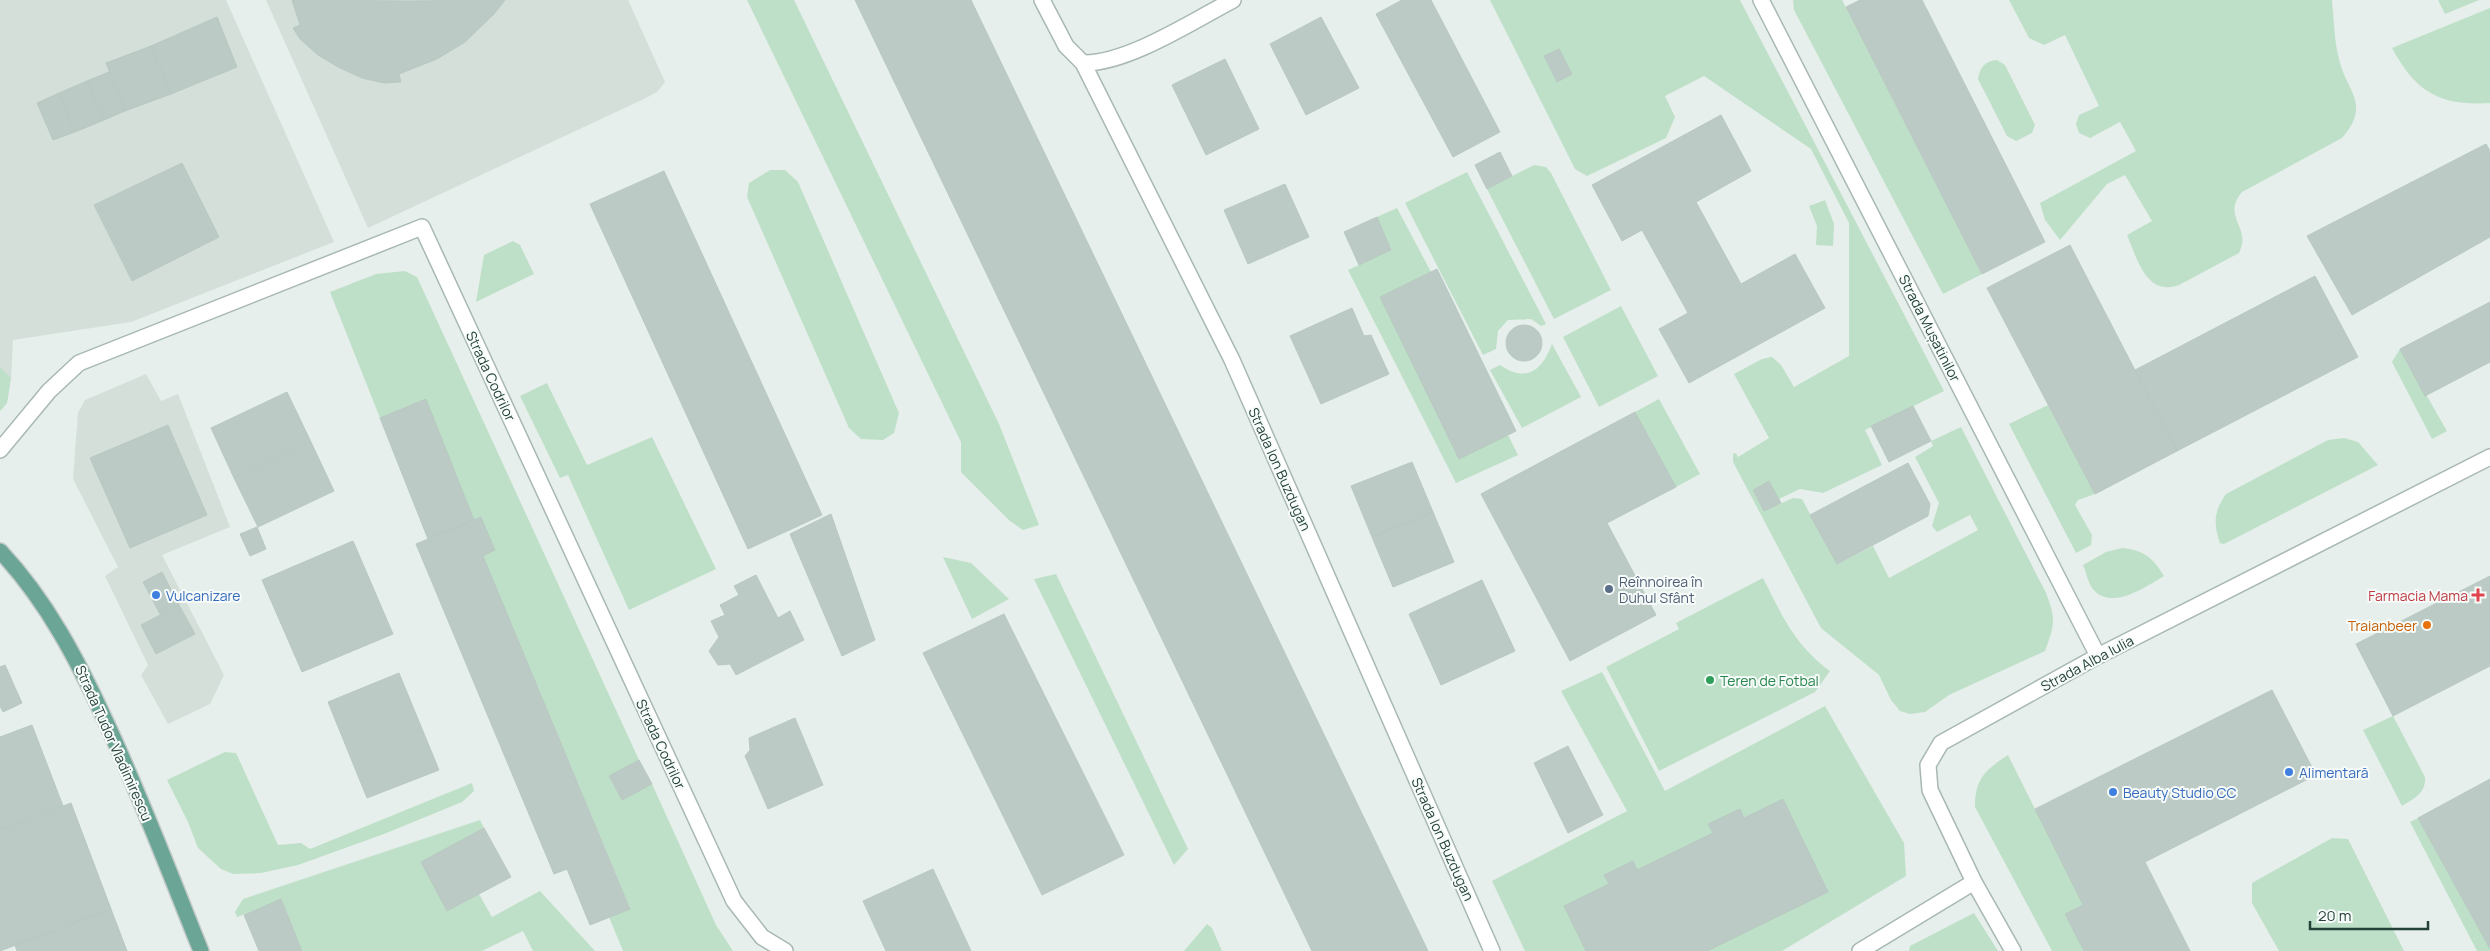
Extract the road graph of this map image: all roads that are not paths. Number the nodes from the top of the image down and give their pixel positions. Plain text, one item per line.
1 (1042, 0) edge
2 (1233, 0) edge
3 (1762, 0) edge
4 (1084, 63) junction
5 (0, 450) edge
6 (2490, 456) edge
7 (0, 551) edge
8 (2098, 656) junction
9 (1974, 882) junction
10 (200, 951) edge
11 (786, 951) edge
12 (1492, 951) edge
13 (1860, 951) edge
14 (2013, 951) edge

1 - 4 street, Strada Ion Buzdugan
2 - 4 street
3 - 8 street, Strada Mușatinilor
4 - 12 street, Strada Ion Buzdugan
5 - 11 street, Strada Codrilor
6 - 8 street, Strada Alba Iulia
7 - 10 main road, Strada Tudor Vladimirescu
8 - 9 street, Strada Alba Iulia
9 - 13 street
9 - 14 street, Strada Alba Iulia

